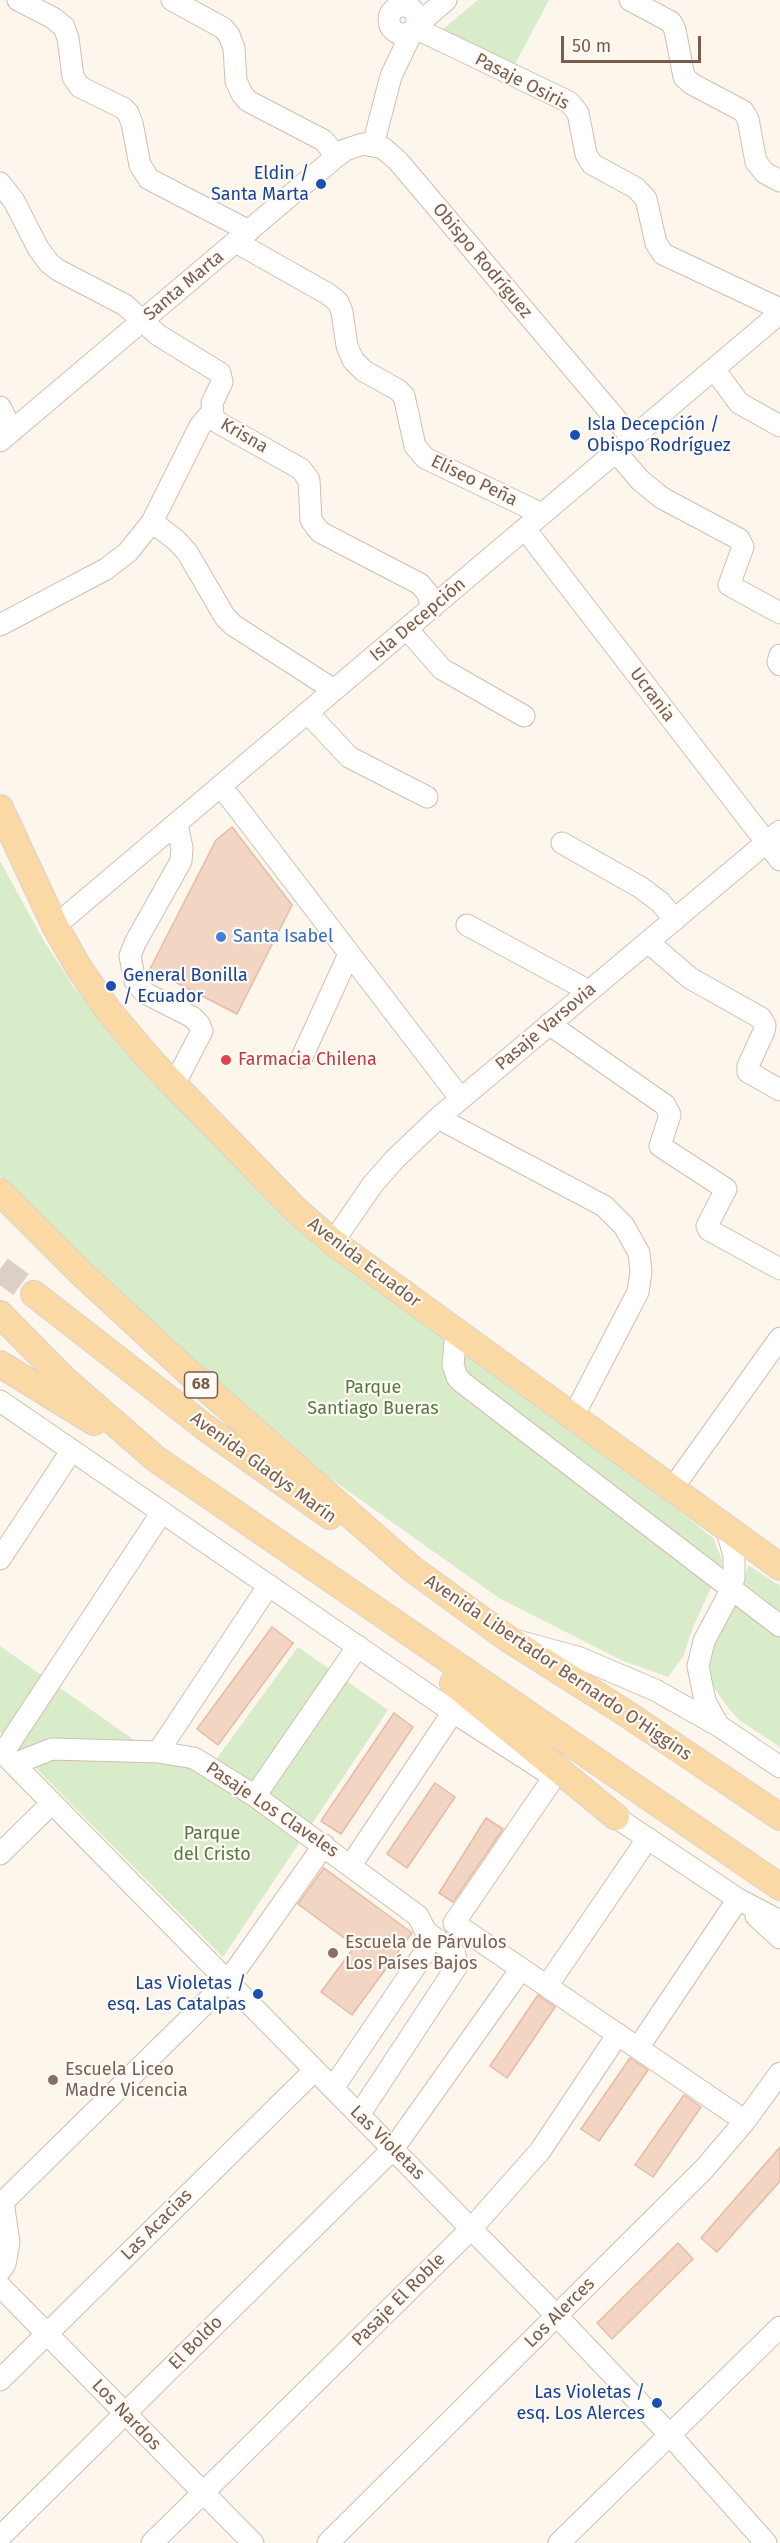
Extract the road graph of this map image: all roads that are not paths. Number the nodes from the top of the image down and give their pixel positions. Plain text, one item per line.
1 (18, 0) edge
2 (172, 0) edge
3 (379, 0) edge
4 (446, 0) edge
5 (630, 0) edge
6 (413, 14) edge
7 (389, 23) junction
8 (391, 76) junction
9 (373, 145) junction
10 (337, 156) junction
11 (780, 181) edge
12 (0, 183) edge
13 (242, 237) junction
14 (780, 311) edge
15 (143, 321) junction
16 (714, 369) junction
17 (0, 407) edge
18 (211, 413) junction
19 (780, 426) edge
20 (6, 436) edge
21 (624, 445) junction
22 (542, 514) junction
23 (152, 522) junction
24 (525, 529) junction
25 (432, 608) junction
26 (780, 613) edge
27 (0, 625) edge
28 (407, 629) junction
29 (780, 655) edge
30 (780, 665) edge
31 (334, 690) junction
32 (308, 713) junction
33 (524, 716) dead end
34 (220, 786) junction
35 (427, 797) dead end
36 (0, 808) edge
37 (177, 824) junction
38 (773, 837) edge
39 (0, 843) edge
40 (562, 843) dead end
41 (780, 860) edge
42 (31, 878) junction
43 (675, 920) junction
44 (56, 926) junction
45 (467, 926) dead end
46 (648, 942) junction
47 (349, 954) junction
48 (589, 991) junction
49 (549, 1024) junction
50 (302, 1057) dead end
51 (174, 1086) junction
52 (780, 1090) edge
53 (460, 1098) junction
54 (438, 1118) junction
55 (0, 1192) edge
56 (333, 1242) junction
57 (780, 1269) edge
58 (34, 1294) tunnel mouth
59 (0, 1314) edge
60 (456, 1332) junction
61 (780, 1338) edge
62 (0, 1364) edge
63 (0, 1401) edge
64 (573, 1416) junction
65 (72, 1450) junction
66 (156, 1459) junction
67 (672, 1489) junction
68 (162, 1512) junction
69 (726, 1527) junction
70 (0, 1559) edge
71 (780, 1567) edge
72 (411, 1568) junction
73 (269, 1586) junction
74 (731, 1588) junction
75 (354, 1596) junction
76 (780, 1626) edge
77 (507, 1638) junction
78 (358, 1646) junction
79 (453, 1712) junction
80 (719, 1726) junction
81 (158, 1752) junction
82 (6, 1756) edge
83 (780, 1767) edge
84 (554, 1777) junction
85 (255, 1796) junction
86 (52, 1803) junction
87 (616, 1817) junction
88 (780, 1817) edge
89 (648, 1838) junction
90 (324, 1845) junction
91 (0, 1854) edge
92 (351, 1865) junction
93 (780, 1887) edge
94 (738, 1899) junction
95 (780, 1921) edge
96 (454, 1923) junction
97 (426, 1932) junction
98 (780, 1938) edge
99 (521, 1968) junction
100 (228, 1981) junction
101 (547, 1986) junction
102 (618, 2034) junction
103 (638, 2048) junction
104 (315, 2070) junction
105 (780, 2073) edge
106 (333, 2088) junction
107 (359, 2115) junction
108 (745, 2121) junction
109 (393, 2149) junction
110 (2, 2201) edge
111 (471, 2229) junction
112 (0, 2271) edge
113 (0, 2286) edge
114 (557, 2316) junction
115 (780, 2327) edge
116 (47, 2334) junction
117 (0, 2380) edge
118 (125, 2413) junction
119 (670, 2435) junction
120 (203, 2493) junction
121 (0, 2537) edge
122 (152, 2543) edge
123 (253, 2543) edge
124 (328, 2543) edge
125 (559, 2543) edge
126 (766, 2543) edge

1 - 13 street, Eliseo Peña
2 - 10 street
3 - 7 street
4 - 6 street
5 - 11 street
6 - 7 street
6 - 8 street
6 - 14 street, Pasaje Osiris
7 - 8 street
8 - 9 street
9 - 10 street, Santa Marta
9 - 21 street, Obispo Rodríguez
10 - 13 street, Santa Marta
12 - 15 street, Krisna
13 - 15 street, Santa Marta
13 - 22 street, Eliseo Peña
14 - 16 street, Isla Decepción
15 - 18 street, Krisna
15 - 20 street, Santa Marta
16 - 19 street
16 - 21 street, Isla Decepción
17 - 20 street
18 - 23 street
18 - 25 street, Krisna
21 - 22 street, Isla Decepción
21 - 26 street, Obispo Rodríguez
22 - 24 street, Isla Decepción
23 - 27 street
23 - 31 street
24 - 25 street, Isla Decepción
24 - 38 street, Ucrania
25 - 28 street, Isla Decepción
28 - 31 street, Isla Decepción
28 - 33 street
29 - 30 street
31 - 32 street, Isla Decepción
32 - 34 street, Isla Decepción
32 - 35 street
34 - 37 street, Isla Decepción
34 - 47 street
36 - 42 main road, Avenida Ecuador
37 - 44 street, Isla Decepción
37 - 51 street
38 - 41 street, Ucrania
38 - 43 street, Pasaje Varsovia
39 - 42 main road, Avenida Ecuador
40 - 43 street
42 - 44 main road, Avenida Ecuador
43 - 46 street, Pasaje Varsovia
44 - 51 main road, Avenida Ecuador
45 - 48 street
46 - 48 street, Pasaje Varsovia
46 - 52 street
47 - 50 street
47 - 53 street
48 - 49 street, Pasaje Varsovia
49 - 53 street, Pasaje Varsovia
49 - 57 street
51 - 56 main road, Avenida Ecuador
53 - 54 street, Pasaje Varsovia
54 - 56 street, Pasaje Varsovia
54 - 64 street
55 - 72 main road, Avenida Libertador Bernardo O'Higgins / 68
56 - 60 main road, Avenida Ecuador
58 - 72 main road, Avenida Gladys Marín
59 - 66 main road
60 - 64 main road, Avenida Ecuador
60 - 74 street
61 - 67 street
62 - 66 main road
63 - 65 street
64 - 67 main road, Avenida Ecuador
65 - 68 street
65 - 70 street
66 - 75 main road
67 - 69 main road, Avenida Ecuador
68 - 73 street
68 - 82 street
69 - 71 main road, Avenida Ecuador
69 - 74 street
72 - 77 main road, Avenida Libertador Bernardo O'Higgins
73 - 78 street
73 - 81 street
74 - 76 street
74 - 80 street
75 - 87 main road
75 - 93 main road
77 - 80 street
77 - 88 main road, Avenida Libertador Bernardo O'Higgins
78 - 79 street
78 - 85 street
79 - 84 street
79 - 92 street
80 - 83 street
81 - 82 street, Pasaje Los Claveles
81 - 85 street, Pasaje Los Claveles
82 - 86 street, Las Violetas
84 - 87 street
84 - 96 street
85 - 90 street, Pasaje Los Claveles
86 - 91 street
86 - 100 street, Las Violetas
87 - 89 street
89 - 94 street
89 - 101 street
90 - 92 street, Pasaje Los Claveles
90 - 100 street
92 - 97 street, Pasaje Los Claveles
94 - 95 street
94 - 98 street
94 - 103 street
96 - 97 street
96 - 99 street
97 - 106 street
97 - 107 street
99 - 101 street
99 - 109 street, El Boldo
100 - 104 street, Las Violetas
100 - 110 street
101 - 102 street
102 - 103 street
102 - 111 street, Pasaje El Roble
103 - 108 street
104 - 106 street, Las Violetas
104 - 116 street, Las Acacias
105 - 108 street, Los Alerces
106 - 107 street, Las Violetas
107 - 109 street, Las Violetas
108 - 114 street, Los Alerces
109 - 111 street, Las Violetas
109 - 118 street, El Boldo
110 - 112 street
111 - 114 street, Las Violetas
111 - 120 street, Pasaje El Roble
113 - 116 street, Los Nardos
114 - 119 street, Las Violetas
114 - 124 street, Los Alerces
115 - 119 street
116 - 117 street, Las Acacias
116 - 118 street, Los Nardos
118 - 120 street, Los Nardos
118 - 121 street, El Boldo
119 - 125 street
119 - 126 street, Las Violetas
120 - 122 street, Pasaje El Roble
120 - 123 street, Los Nardos

